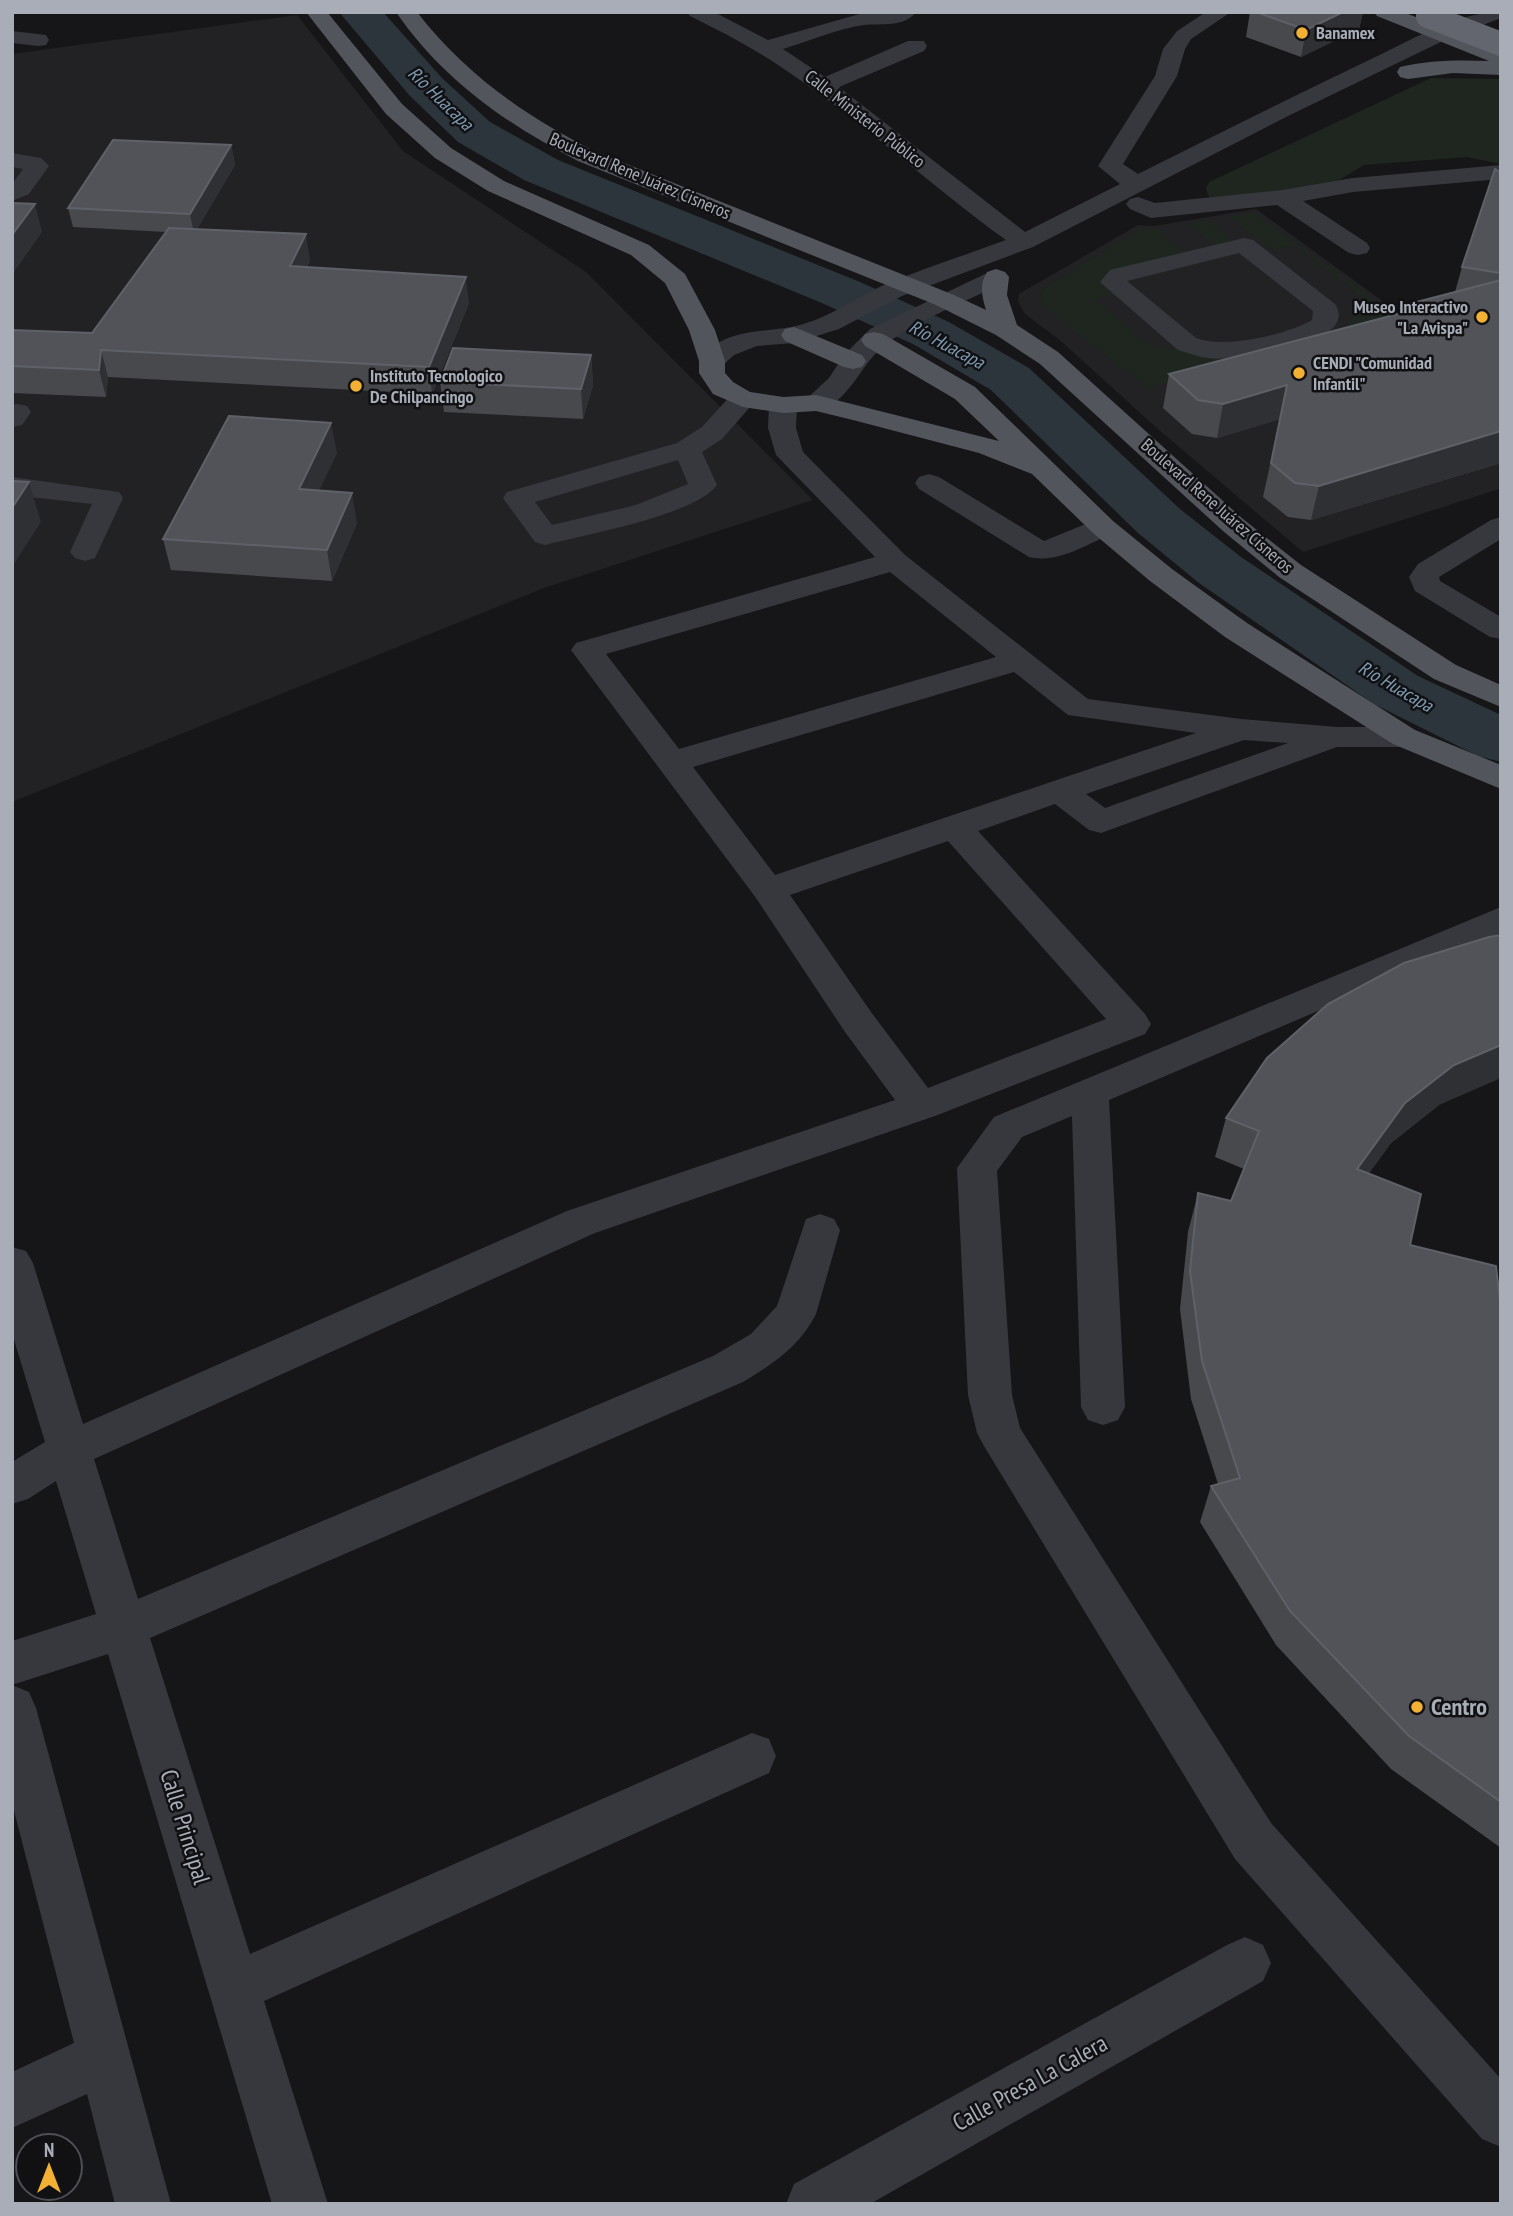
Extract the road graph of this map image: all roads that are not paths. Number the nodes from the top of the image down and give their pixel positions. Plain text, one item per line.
1 (316, 12) edge
2 (406, 12) edge
3 (697, 12) edge
4 (906, 12) edge
5 (1221, 12) edge
6 (1364, 12) edge
7 (1384, 12) edge
8 (1497, 12) edge
9 (1440, 21) edge
10 (1501, 33) edge
11 (12, 37) edge
12 (38, 40) dead end
13 (1501, 44) edge
14 (1470, 45) junction
15 (916, 46) dead end
16 (1364, 46) dead end
17 (768, 47) junction
18 (1501, 58) edge
19 (1335, 61) dead end
20 (1398, 63) junction
21 (1501, 68) edge
22 (1364, 73) junction
23 (825, 85) junction
24 (1298, 127) dead end
25 (12, 160) edge
26 (1224, 164) dead end
27 (1492, 172) edge
28 (12, 194) edge
29 (1282, 197) junction
30 (1141, 199) junction
31 (1194, 206) junction
32 (1024, 242) junction
33 (1242, 243) junction
34 (1359, 248) dead end
35 (1198, 253) junction
36 (950, 271) junction
37 (996, 277) junction
38 (894, 283) junction
39 (940, 304) junction
40 (1005, 329) junction
41 (794, 335) junction
42 (877, 337) junction
43 (712, 361) junction
44 (853, 361) junction
45 (743, 399) junction
46 (816, 402) junction
47 (783, 405) junction
48 (687, 449) junction
49 (1039, 467) junction
50 (929, 484) dead end
51 (12, 486) edge
52 (1501, 526) edge
53 (1103, 527) junction
54 (85, 552) dead end
55 (895, 561) junction
56 (1501, 630) edge
57 (1017, 661) junction
58 (1501, 697) edge
59 (1241, 729) junction
60 (1338, 737) junction
61 (1404, 737) junction
62 (672, 762) junction
63 (1501, 778) edge
64 (1060, 791) junction
65 (954, 826) junction
66 (768, 890) junction
67 (1501, 919) edge
68 (1090, 1093) junction
69 (921, 1106) junction
70 (820, 1230) dead end
71 (12, 1263) edge
72 (1103, 1407) dead end
73 (69, 1450) junction
74 (12, 1485) edge
75 (124, 1627) junction
76 (12, 1663) edge
77 (12, 1708) edge
78 (752, 1756) dead end
79 (1245, 1963) dead end
80 (234, 1988) junction
81 (104, 2057) junction
82 (12, 2101) edge
83 (1501, 2120) edge
84 (143, 2204) edge
85 (300, 2204) edge
86 (814, 2204) edge

1 - 43 main road
2 - 38 main road, Boulevard Rene Juárez Cisneros
3 - 17 street, Calle Ministerio Público
4 - 17 street
5 - 30 street
6 - 20 main road
7 - 9 main road
8 - 9 street
9 - 10 highway
9 - 13 highway, bridge
9 - 14 main road
9 - 20 street
10 - 14 street
11 - 12 street
14 - 18 main road
14 - 20 street
15 - 23 street
16 - 20 street
17 - 23 street, Calle Ministerio Público
19 - 22 street
20 - 21 main road
20 - 22 street
20 - 24 street
22 - 30 street
23 - 32 street, Calle Ministerio Público
25 - 28 street
26 - 30 street
27 - 29 street
29 - 31 street
29 - 34 street
30 - 31 street
30 - 32 street
30 - 35 street
30 - 37 street
31 - 33 street
32 - 36 street
33 - 35 street
33 - 35 street
36 - 38 main road
36 - 38 street
37 - 39 street
37 - 40 main road
38 - 39 main road, Boulevard Rene Juárez Cisneros
38 - 41 street
39 - 40 main road, Boulevard Rene Juárez Cisneros
39 - 42 street
40 - 58 main road, Boulevard Rene Juárez Cisneros
41 - 43 street
41 - 44 main road
42 - 44 street
42 - 49 main road
43 - 45 main road
44 - 46 street
45 - 47 main road
45 - 48 street
46 - 47 main road
46 - 49 main road
47 - 55 street
48 - 48 street
49 - 53 main road
50 - 53 street
51 - 54 street
52 - 56 street
53 - 61 main road
55 - 57 street
55 - 62 street
57 - 59 street
57 - 62 street
59 - 60 street
59 - 64 street
60 - 61 street
60 - 64 street
61 - 63 main road
62 - 66 street
64 - 65 street
65 - 66 street
65 - 69 street
66 - 69 street
67 - 68 street
68 - 72 street
68 - 83 street
69 - 73 street
70 - 75 street
71 - 73 street, Calle Principal
73 - 74 street
73 - 75 street, Calle Principal
75 - 76 street
75 - 80 street, Calle Principal
77 - 81 street
78 - 80 street
79 - 86 street, Calle Presa La Calera
80 - 85 street, Calle Principal
81 - 82 street
81 - 84 street

